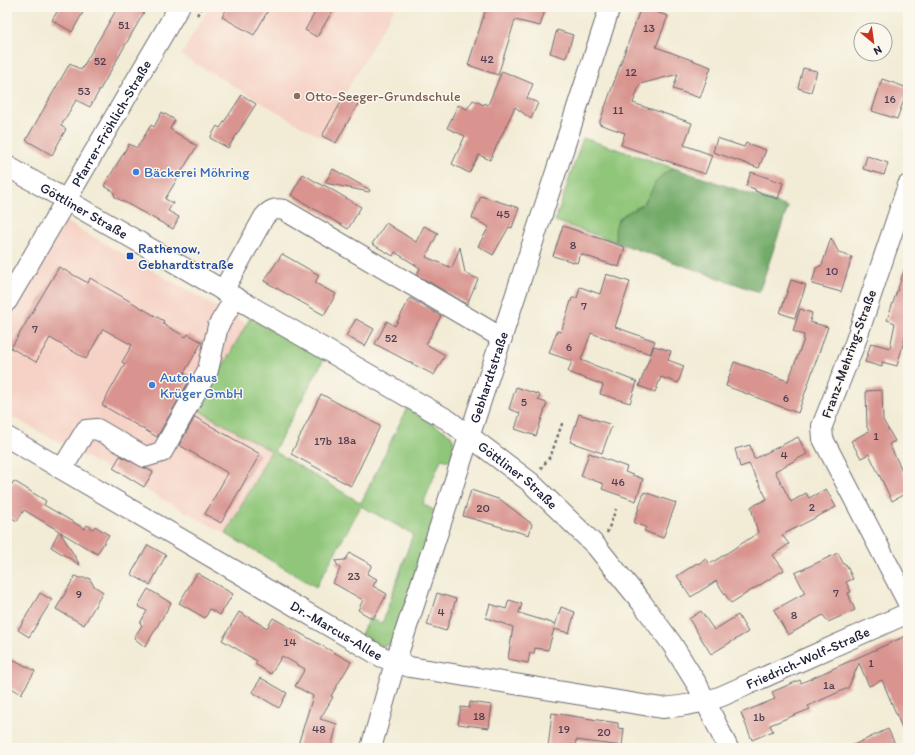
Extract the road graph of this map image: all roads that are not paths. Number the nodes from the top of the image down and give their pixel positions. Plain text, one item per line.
1 (179, 7) edge
2 (610, 7) edge
3 (7, 166) edge
4 (908, 185) edge
5 (66, 199) junction
6 (229, 294) junction
7 (7, 301) edge
8 (502, 338) junction
9 (469, 436) junction
10 (7, 437) edge
11 (62, 469) junction
12 (908, 603) edge
13 (908, 613) edge
14 (395, 663) junction
15 (706, 702) junction
16 (371, 748) edge
17 (728, 748) edge

1 - 5 street, Pfarrer-Fröhlich-Straße
2 - 8 street, Gebhardtstraße
3 - 5 street, Göttliner Straße
4 - 12 street, Franz-Mehring-Straße
5 - 6 street, Göttliner Straße
5 - 7 street, Pfarrer-Fröhlich-Straße
6 - 8 street
6 - 9 street, Göttliner Straße
6 - 11 street
8 - 9 street, Gebhardtstraße
9 - 14 street, Gebhardtstraße
9 - 15 street, Göttliner Straße
10 - 11 street, Dr.-Marcus-Allee
11 - 14 street, Dr.-Marcus-Allee
13 - 15 street, Friedrich-Wolf-Straße
14 - 15 street, Dr.-Marcus-Allee
14 - 16 street, Gebhardtstraße
15 - 17 street, Göttliner Straße

